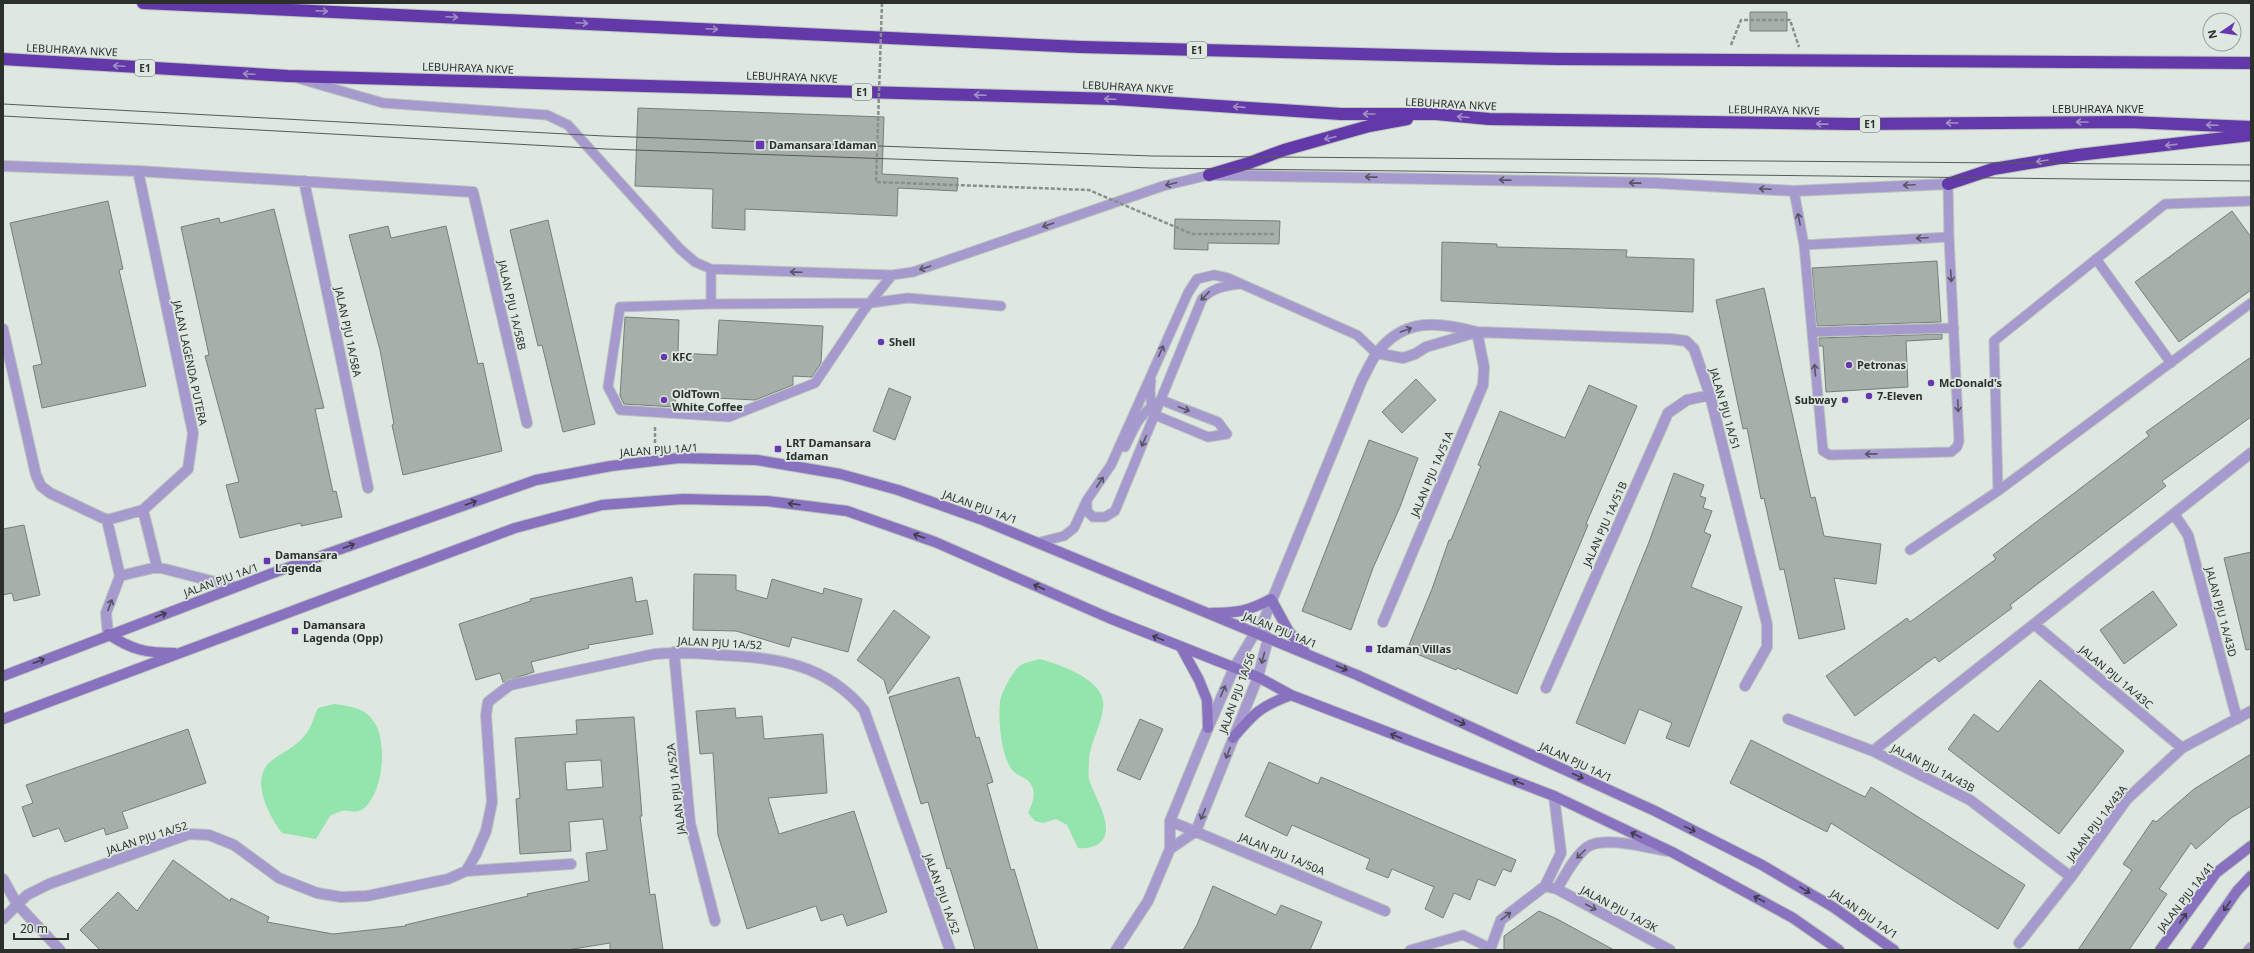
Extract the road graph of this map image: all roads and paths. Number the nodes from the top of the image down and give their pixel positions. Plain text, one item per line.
1 (143, 3) edge
2 (882, 3) edge
3 (3, 59) edge
4 (1724, 60) junction
5 (1804, 60) junction
6 (2251, 63) edge
7 (288, 76) junction
8 (1436, 114) junction
9 (2251, 127) edge
10 (2251, 135) edge
11 (3, 166) edge
12 (138, 171) junction
13 (1209, 174) junction
14 (304, 181) junction
15 (1948, 184) junction
16 (1794, 190) junction
17 (2251, 201) edge
18 (1274, 234) dead end
19 (1949, 237) junction
20 (1804, 245) junction
21 (2096, 260) junction
22 (711, 269) junction
23 (892, 275) junction
24 (1241, 284) junction
25 (870, 303) junction
26 (2251, 303) edge
27 (711, 304) junction
28 (1001, 306) dead end
29 (1954, 328) junction
30 (3, 329) edge
31 (1477, 332) junction
32 (1812, 332) junction
33 (1376, 353) junction
34 (2171, 363) junction
35 (1152, 372) junction
36 (1710, 395) junction
37 (1161, 400) junction
38 (1151, 406) junction
39 (1155, 415) junction
40 (528, 423) dead end
41 (2251, 453) edge
42 (1111, 465) junction
43 (368, 488) dead end
44 (1998, 491) junction
45 (1087, 500) junction
46 (143, 510) junction
47 (2174, 514) junction
48 (106, 520) junction
49 (1040, 542) junction
50 (1910, 550) dead end
51 (157, 567) junction
52 (120, 576) junction
53 (235, 587) junction
54 (1272, 599) junction
55 (1203, 612) junction
56 (1383, 622) dead end
57 (2034, 624) junction
58 (1258, 630) junction
59 (108, 634) junction
60 (1268, 638) junction
61 (1181, 646) junction
62 (182, 652) junction
63 (674, 652) junction
64 (1306, 653) junction
65 (1234, 668) junction
66 (3, 676) edge
67 (1258, 677) junction
68 (1745, 686) dead end
69 (1546, 688) dead end
70 (1291, 695) junction
71 (2251, 712) edge
72 (3, 719) edge
73 (1788, 719) dead end
74 (2237, 719) junction
75 (1208, 728) junction
76 (1234, 738) junction
77 (2182, 748) junction
78 (1873, 751) junction
79 (1554, 796) junction
80 (1170, 820) junction
81 (1196, 831) junction
82 (2251, 846) edge
83 (1170, 849) junction
84 (1672, 852) junction
85 (571, 864) dead end
86 (466, 871) junction
87 (2251, 876) edge
88 (2071, 877) junction
89 (3, 879) edge
90 (1545, 886) junction
91 (1557, 889) junction
92 (17, 904) junction
93 (1385, 911) dead end
94 (3, 920) edge
95 (714, 921) dead end
96 (2019, 943) dead end
97 (2251, 947) edge
98 (1663, 948) edge
99 (1490, 949) edge
100 (60, 950) edge
101 (950, 950) edge
102 (1116, 950) edge
103 (1410, 950) edge
104 (1839, 950) edge
105 (1894, 950) edge
106 (2160, 950) edge
107 (2196, 950) edge
108 (2248, 950) edge

1 -> 4 highway, E1
2 - 18 path, bridge
7 -> 3 highway, LEBUHRAYA NKVE / E1
4 - 5 highway, E1
4 - 5 path
5 - 6 highway, E1
8 -> 7 highway, LEBUHRAYA NKVE / E1
7 - 22 lane
9 -> 8 highway, LEBUHRAYA NKVE / E1
8 -> 13 highway
10 -> 15 highway
11 - 12 street
12 - 14 street
12 - 46 street, JALAN LAGENDA PUTERA
16 -> 13 street
13 -> 23 lane
14 - 40 street, JALAN PJU 1A/58B
14 - 43 street, JALAN PJU 1A/58A
15 -> 16 street
15 - 19 lane
20 -> 16 lane
17 - 21 lane
19 -> 20 lane
19 -> 29 lane
20 - 32 lane
21 - 34 lane
21 - 44 lane
23 -> 22 lane
22 - 27 lane
23 - 25 lane
24 - 33 lane
35 -> 24 lane
24 -> 37 lane
25 - 27 lane
25 - 27 lane
25 - 28 lane
26 - 34 lane
29 - 32 lane
29 -> 32 lane
30 - 48 street
31 - 33 street
33 -> 31 street, JALAN PJU 1A/56
31 - 36 street, JALAN PJU 1A/51
31 - 56 street, JALAN PJU 1A/51A
33 - 54 street, JALAN PJU 1A/56
34 - 44 lane
35 - 38 lane
35 - 42 lane
36 - 68 street, JALAN PJU 1A/51
36 - 69 street, JALAN PJU 1A/51B
37 - 38 lane
37 - 39 lane
37 -> 39 lane
38 - 39 lane
38 - 42 lane
39 -> 45 lane
41 - 47 street
45 -> 42 lane
44 - 50 lane
45 - 49 lane
46 - 48 street, JALAN LAGENDA PUTERA
46 - 51 street
47 - 57 street
47 - 74 street, JALAN PJU 1A/43D
48 - 52 street
53 -> 49 main road, JALAN PJU 1A/1
49 - 55 main road, JALAN PJU 1A/1
51 - 52 street
51 - 53 street
59 -> 52 street
59 -> 53 main road, JALAN PJU 1A/1
54 - 55 main road
54 - 58 street, JALAN PJU 1A/56
54 - 64 main road
55 - 58 main road, JALAN PJU 1A/1
57 - 77 street, JALAN PJU 1A/43C
57 - 78 street
58 - 60 main road, JALAN PJU 1A/1
58 - 65 street, JALAN PJU 1A/56
59 - 62 main road
66 -> 59 main road, JALAN PJU 1A/1
60 - 64 main road, JALAN PJU 1A/1
60 -> 67 street, JALAN PJU 1A/56
61 -> 62 main road
61 - 65 main road
61 - 75 main road
62 - 72 main road
63 - 86 street, JALAN PJU 1A/52
63 - 95 street, JALAN PJU 1A/52A
63 - 101 street, JALAN PJU 1A/52
64 -> 105 main road, JALAN PJU 1A/1
65 - 67 main road
75 -> 65 street, JALAN PJU 1A/56
67 - 70 main road
67 - 76 street, JALAN PJU 1A/56
70 - 76 main road
79 -> 70 main road
71 - 74 street, JALAN PJU 1A/43A
73 - 78 street, JALAN PJU 1A/43B
74 - 77 street, JALAN PJU 1A/43A
75 - 80 street, JALAN PJU 1A/56
76 -> 81 street, JALAN PJU 1A/56
77 - 88 street, JALAN PJU 1A/43A
78 - 88 street, JALAN PJU 1A/43B
84 -> 79 main road
79 - 90 street
80 - 81 street, JALAN PJU 1A/50A
80 - 83 street, JALAN PJU 1A/56
81 - 83 street
81 - 93 street, JALAN PJU 1A/50A
106 -> 82 main road, JALAN PJU 1A/41
83 - 102 street
84 -> 91 street
104 -> 84 main road
85 - 86 street, JALAN PJU 1A/52
86 - 92 street, JALAN PJU 1A/52
87 -> 107 main road
88 - 96 street, JALAN PJU 1A/43A
89 - 92 street
90 - 91 street, JALAN PJU 1A/3K
99 -> 90 street
91 -> 98 street, JALAN PJU 1A/3K
92 - 94 street, JALAN PJU 1A/52
92 - 100 street
97 - 108 lane
99 - 103 lane

